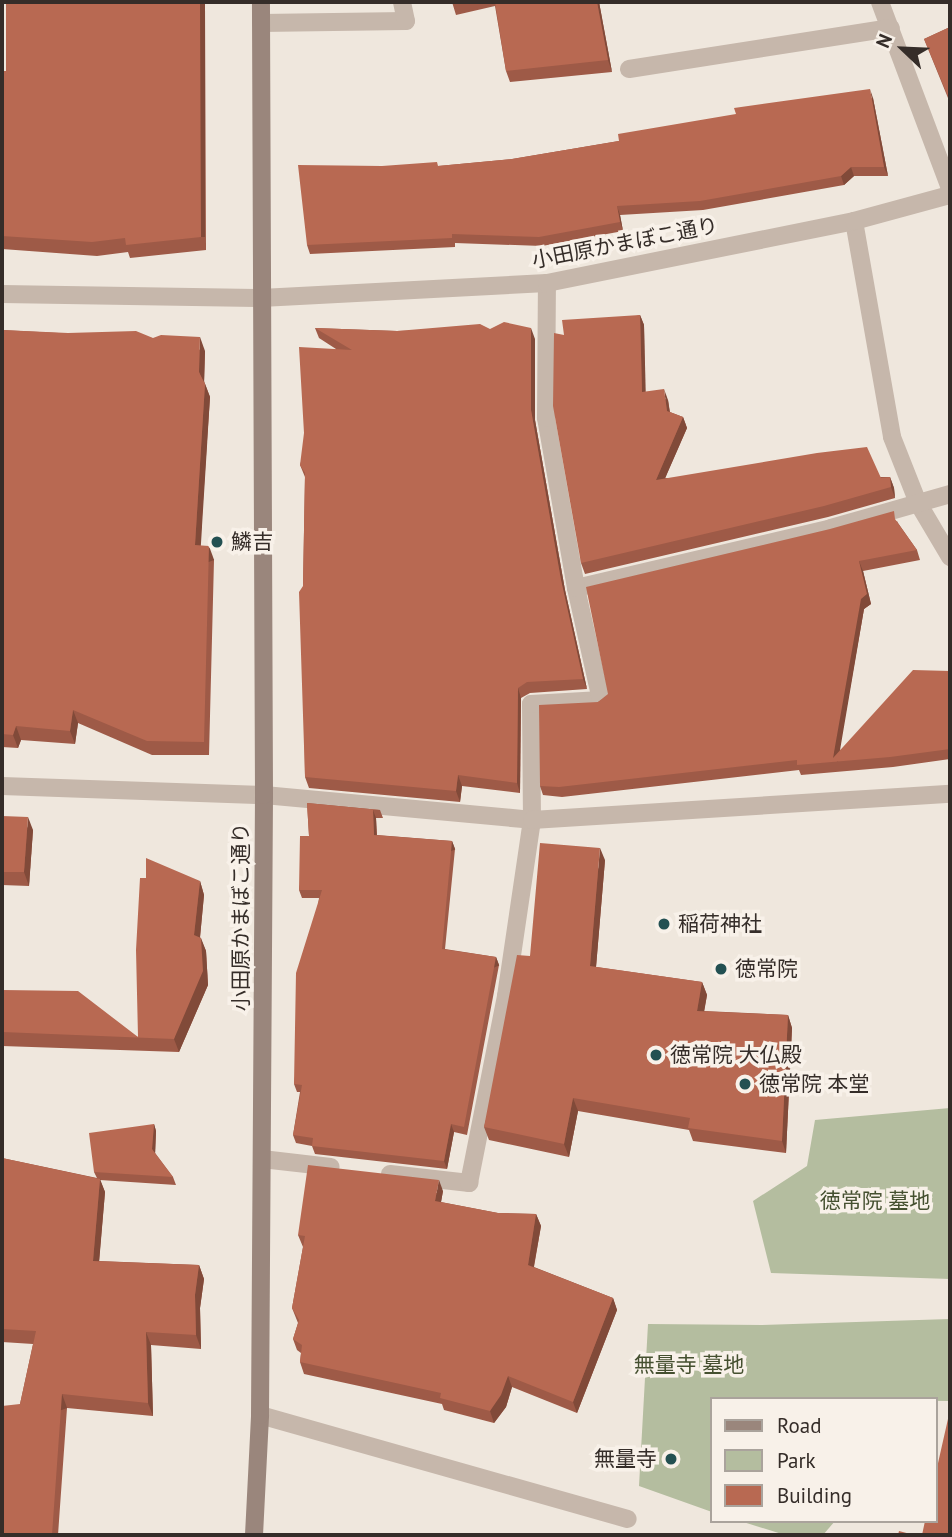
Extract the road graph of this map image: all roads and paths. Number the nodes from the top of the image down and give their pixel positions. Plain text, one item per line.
1 (261, 2) edge
2 (402, 2) edge
3 (880, 2) edge
4 (261, 23) junction
5 (891, 28) junction
6 (629, 69) dead end
7 (950, 188) edge
8 (950, 195) edge
9 (854, 221) junction
10 (547, 283) junction
11 (2, 294) edge
12 (261, 298) junction
13 (950, 494) edge
14 (918, 503) junction
15 (950, 556) edge
16 (576, 588) junction
17 (2, 786) edge
18 (950, 794) edge
19 (264, 795) junction
20 (532, 820) junction
21 (262, 1159) junction
22 (345, 1169) edge
23 (372, 1172) edge
24 (260, 1415) junction
25 (628, 1519) dead end
26 (254, 1535) edge

1 - 4 street, 小田原かまぼこ通り
2 - 4 street
3 - 5 street
4 - 12 street, 小田原かまぼこ通り
5 - 6 street
5 - 7 street
8 - 9 street, 小田原かまぼこ通り
9 - 10 street, 小田原かまぼこ通り
9 - 14 street
10 - 12 street, 小田原かまぼこ通り
10 - 16 street
11 - 12 street, 小田原かまぼこ通り
12 - 19 street, 小田原かまぼこ通り
13 - 14 street
14 - 15 street
14 - 16 street
16 - 20 street
17 - 19 street
18 - 20 street
19 - 20 street
19 - 21 street, 小田原かまぼこ通り
20 - 23 street
21 - 22 street
21 - 24 street, 小田原かまぼこ通り
24 - 25 street
24 - 26 street, 小田原かまぼこ通り

